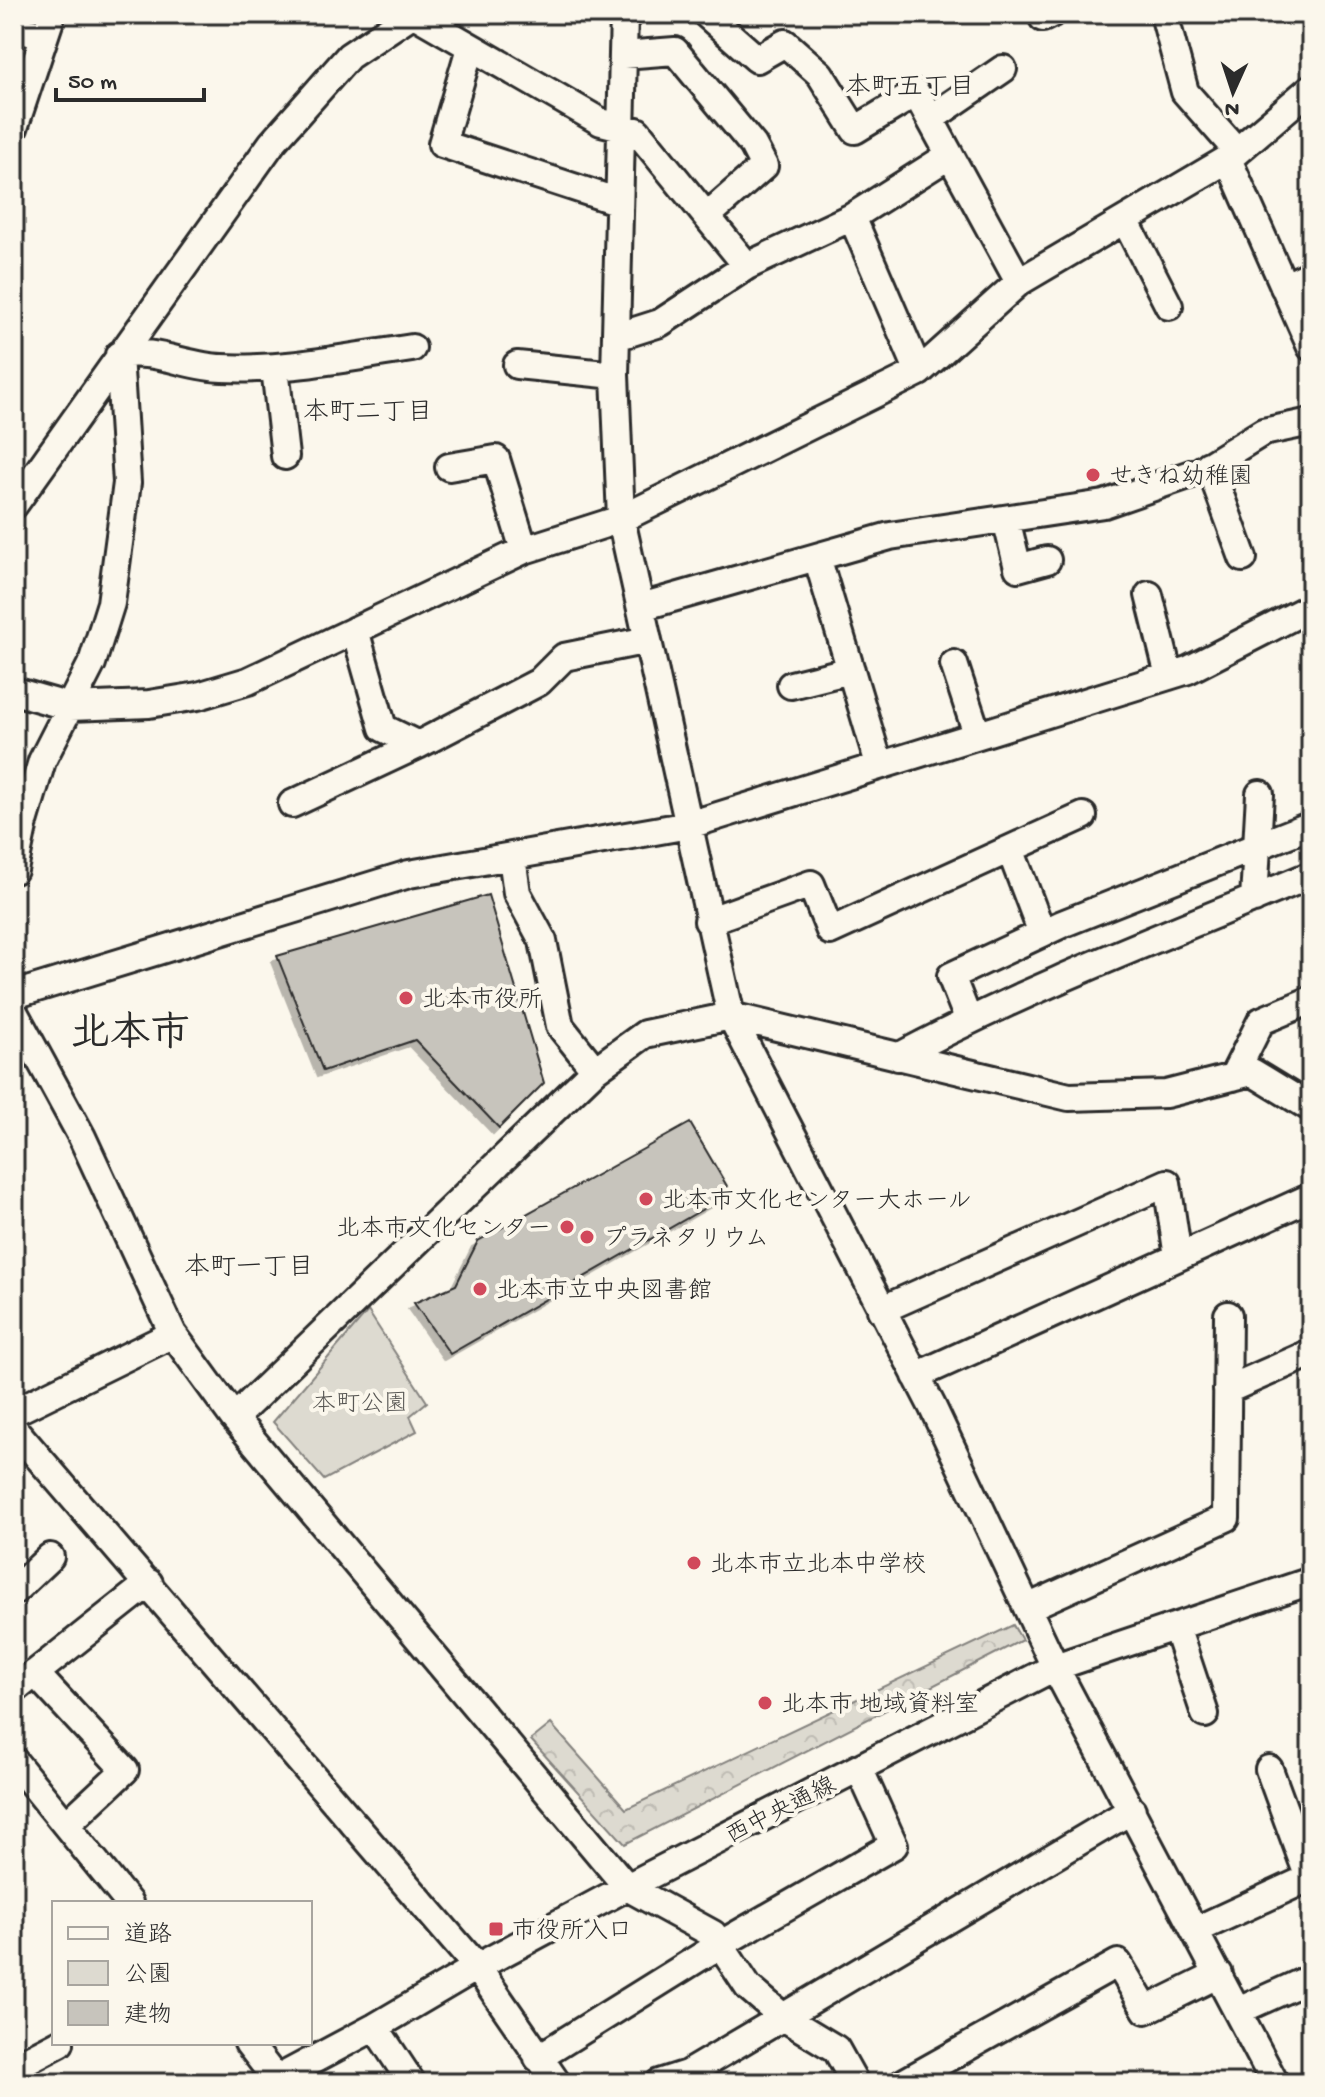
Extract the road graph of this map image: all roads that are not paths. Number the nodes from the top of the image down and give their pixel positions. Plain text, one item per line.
1 (413, 14) edge
2 (624, 14) edge
3 (706, 14) edge
4 (1164, 14) edge
5 (48, 25) edge
6 (14, 28) edge
7 (470, 48) junction
8 (623, 55) junction
9 (1003, 69) dead end
10 (1311, 88) edge
11 (930, 119) junction
12 (14, 128) edge
13 (621, 129) junction
14 (950, 155) junction
15 (1233, 155) junction
16 (619, 202) junction
17 (707, 216) junction
18 (852, 217) junction
19 (1125, 220) junction
20 (747, 266) junction
21 (1311, 274) edge
22 (1019, 282) junction
23 (1284, 287) junction
24 (1169, 306) dead end
25 (616, 337) junction
26 (1311, 347) edge
27 (412, 348) dead end
28 (119, 355) junction
29 (517, 365) dead end
30 (275, 368) junction
31 (919, 372) junction
32 (615, 375) junction
33 (1311, 422) edge
34 (285, 456) dead end
35 (1209, 465) junction
36 (449, 467) dead end
37 (14, 505) edge
38 (621, 519) junction
39 (1006, 519) junction
40 (524, 550) junction
41 (817, 557) junction
42 (1243, 558) dead end
43 (1047, 560) dead end
44 (1149, 595) dead end
45 (641, 607) junction
46 (1311, 607) edge
47 (355, 630) junction
48 (648, 640) junction
49 (954, 664) dead end
50 (851, 670) junction
51 (1169, 676) junction
52 (791, 685) dead end
53 (14, 691) edge
54 (70, 707) junction
55 (977, 734) junction
56 (418, 745) junction
57 (879, 764) junction
58 (1260, 794) dead end
59 (292, 804) dead end
60 (1083, 816) dead end
61 (689, 825) junction
62 (1311, 825) edge
63 (1257, 846) junction
64 (1010, 849) junction
65 (512, 857) junction
66 (14, 870) edge
67 (1311, 875) edge
68 (1254, 899) junction
69 (708, 921) junction
70 (1042, 933) junction
71 (14, 995) edge
72 (1311, 1000) edge
73 (14, 1012) edge
74 (731, 1016) junction
75 (968, 1019) junction
76 (898, 1057) junction
77 (595, 1070) junction
78 (1233, 1077) junction
79 (1311, 1108) edge
80 (1311, 1197) edge
81 (1178, 1257) junction
82 (881, 1310) junction
83 (1228, 1315) dead end
84 (173, 1334) junction
85 (1311, 1353) edge
86 (916, 1376) junction
87 (1227, 1390) junction
88 (14, 1412) edge
89 (234, 1418) junction
90 (14, 1429) edge
91 (50, 1557) dead end
92 (1311, 1581) edge
93 (149, 1583) junction
94 (14, 1591) edge
95 (1027, 1608) junction
96 (1176, 1627) junction
97 (1055, 1667) junction
98 (35, 1673) junction
99 (14, 1690) edge
100 (1205, 1714) dead end
101 (14, 1761) edge
102 (859, 1768) junction
103 (1269, 1769) dead end
104 (1132, 1810) junction
105 (66, 1825) junction
106 (1310, 1878) edge
107 (627, 1887) junction
108 (127, 1901) edge
109 (1196, 1930) junction
110 (721, 1944) junction
111 (477, 1967) junction
112 (1219, 1974) junction
113 (1311, 1978) edge
114 (1238, 2011) junction
115 (783, 2017) junction
116 (375, 2027) junction
117 (56, 2045) edge
118 (249, 2045) edge
119 (538, 2058) junction
120 (14, 2067) edge
121 (275, 2082) edge
122 (851, 2082) edge
123 (412, 2083) edge
124 (557, 2083) edge
125 (659, 2083) edge
126 (903, 2083) edge
127 (1275, 2083) edge

1 - 7 street
1 - 28 street
2 - 8 street
3 - 11 street
4 - 15 street
5 - 6 street
5 - 12 street
7 - 13 street
7 - 16 street
8 - 13 street
8 - 17 street
9 - 11 street
10 - 15 street
11 - 14 street
13 - 16 street
13 - 17 street
14 - 18 street
14 - 22 street
15 - 19 street
15 - 23 street
16 - 25 street
17 - 20 street
18 - 20 street
18 - 31 street
19 - 22 street
19 - 24 street
20 - 25 street
21 - 23 street
22 - 31 street
23 - 26 street
25 - 32 street
27 - 30 street
28 - 30 street
28 - 37 street
28 - 54 street
29 - 32 street
30 - 34 street
31 - 38 street
32 - 38 street
33 - 35 street
35 - 39 street
35 - 42 street
36 - 40 street
38 - 40 street
38 - 45 street
39 - 41 street
39 - 43 street
40 - 47 street
41 - 45 street
41 - 50 street
44 - 51 street
45 - 48 street
46 - 51 street
47 - 54 street
47 - 56 street
48 - 56 street
48 - 61 street
49 - 55 street
50 - 52 street
50 - 57 street
51 - 55 street
53 - 54 street
54 - 66 street
55 - 57 street
56 - 59 street
57 - 61 street
58 - 63 street
60 - 64 street
61 - 65 street
61 - 69 street
62 - 63 street
63 - 68 street
63 - 70 street
64 - 69 street
64 - 70 street
65 - 71 street
65 - 77 street
67 - 68 street
68 - 75 street
69 - 74 street
70 - 75 street
72 - 78 street
73 - 84 street
74 - 76 street
74 - 77 street
74 - 82 street
75 - 76 street
76 - 78 street
77 - 89 street
78 - 79 street
80 - 81 street
81 - 82 street
81 - 86 street
82 - 86 street
83 - 87 street
84 - 88 street
84 - 89 street
85 - 87 street
86 - 95 street
87 - 95 street
89 - 107 street
90 - 93 street
91 - 94 street
92 - 96 street, 西中央通線
93 - 98 street
93 - 111 street
95 - 97 street
96 - 97 street, 西中央通線
96 - 100 street
97 - 102 street, 西中央通線
97 - 104 street
98 - 99 street
98 - 105 street
101 - 105 street
102 - 107 street, 西中央通線
102 - 110 street
103 - 106 street
104 - 109 street
104 - 115 street
105 - 108 street
106 - 109 street
107 - 110 street
107 - 111 street, 西中央通線
109 - 112 street
110 - 115 street
110 - 119 street
111 - 116 street, 西中央通線
111 - 119 street
112 - 114 street
112 - 126 street
113 - 114 street
114 - 127 street
115 - 122 street
115 - 125 street
116 - 121 street, 西中央通線
116 - 123 street
117 - 120 street
118 - 121 street
119 - 124 street

